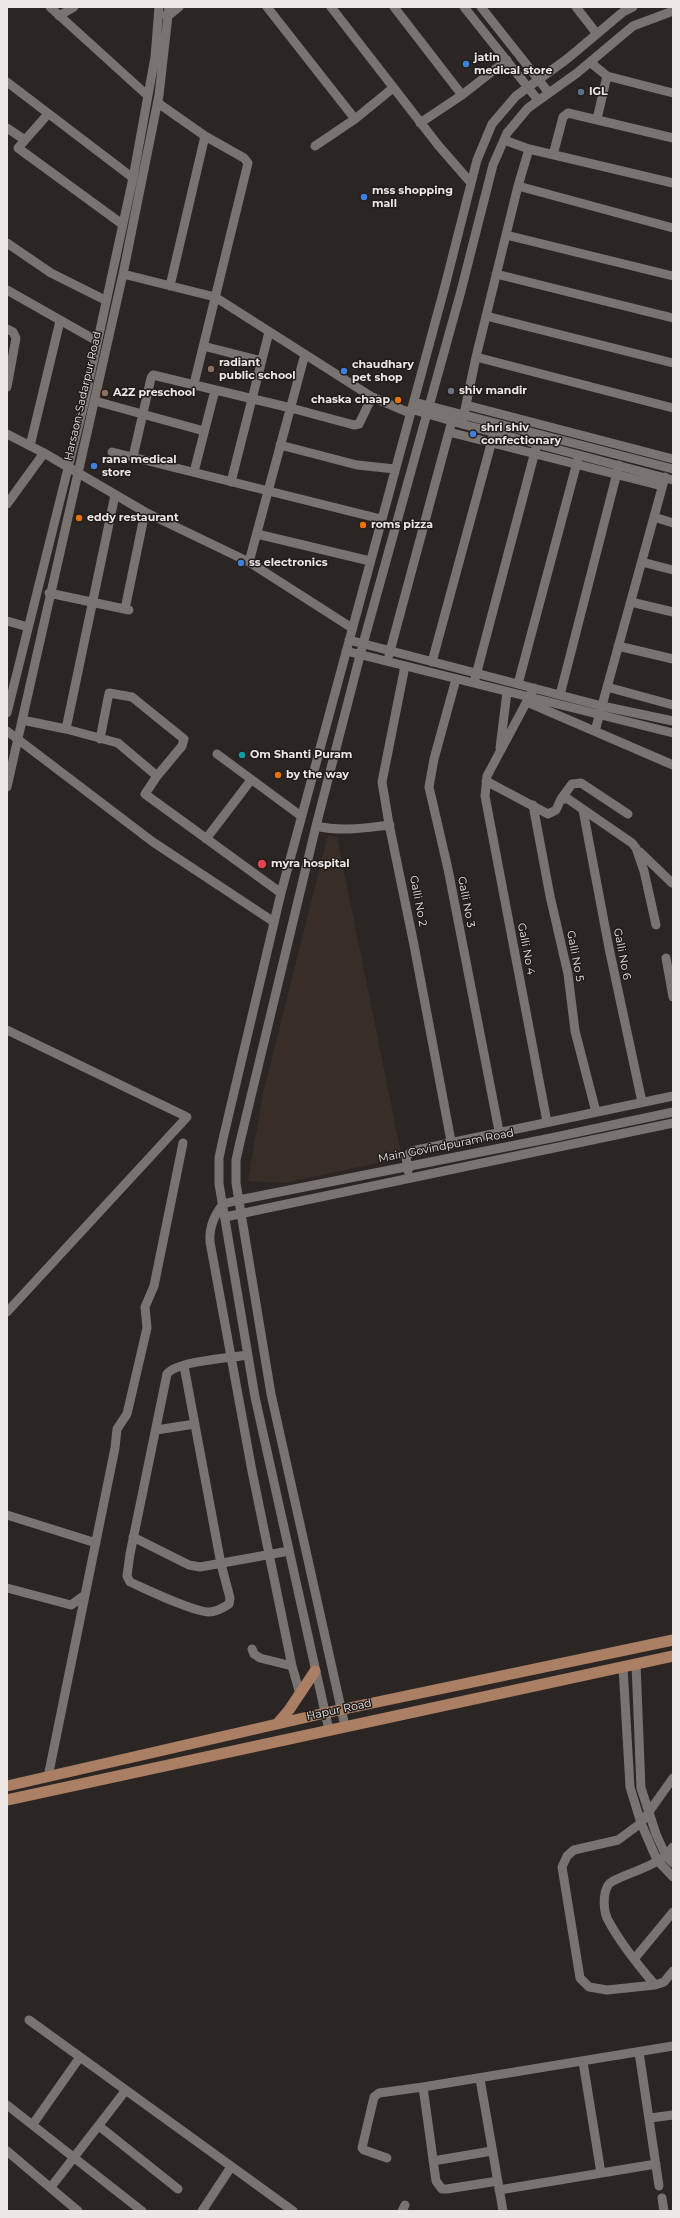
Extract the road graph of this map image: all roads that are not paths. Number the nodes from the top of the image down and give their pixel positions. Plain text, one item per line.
1 (50, 7) edge
2 (74, 7) edge
3 (179, 7) edge
4 (267, 7) edge
5 (331, 7) edge
6 (394, 7) edge
7 (464, 7) edge
8 (481, 7) edge
9 (576, 7) edge
10 (633, 7) edge
11 (159, 11) edge
12 (169, 11) edge
13 (673, 11) edge
14 (60, 16) junction
15 (597, 34) junction
16 (507, 60) junction
17 (590, 62) junction
18 (607, 76) junction
19 (539, 80) junction
20 (7, 82) edge
21 (529, 86) junction
22 (393, 88) junction
23 (549, 93) junction
24 (673, 93) edge
25 (462, 95) junction
26 (148, 96) junction
27 (538, 100) junction
28 (158, 104) junction
29 (48, 114) junction
30 (355, 119) junction
31 (596, 119) junction
32 (420, 123) junction
33 (7, 128) edge
34 (205, 136) junction
35 (673, 138) edge
36 (25, 140) junction
37 (504, 140) junction
38 (315, 146) dead end
39 (530, 149) junction
40 (553, 155) junction
41 (132, 178) junction
42 (471, 183) junction
43 (673, 183) edge
44 (518, 186) junction
45 (122, 224) junction
46 (673, 228) edge
47 (506, 235) junction
48 (7, 243) edge
49 (123, 274) junction
50 (496, 274) junction
51 (673, 276) edge
52 (170, 286) junction
53 (7, 290) edge
54 (215, 297) junction
55 (105, 300) junction
56 (486, 316) junction
57 (673, 318) edge
58 (60, 321) junction
59 (7, 329) edge
60 (269, 332) junction
61 (97, 341) junction
62 (203, 346) junction
63 (305, 354) junction
64 (476, 357) junction
65 (262, 361) junction
66 (673, 363) edge
67 (194, 384) junction
68 (7, 387) edge
69 (215, 390) junction
70 (372, 397) junction
71 (252, 398) junction
72 (95, 401) junction
73 (466, 405) junction
74 (291, 408) junction
75 (412, 408) junction
76 (673, 408) edge
77 (428, 410) junction
78 (143, 414) junction
79 (453, 418) junction
80 (463, 420) junction
81 (204, 431) junction
82 (450, 432) junction
83 (494, 433) junction
84 (7, 434) edge
85 (491, 442) junction
86 (537, 444) junction
87 (280, 445) junction
88 (30, 446) junction
89 (44, 452) junction
90 (112, 452) dead end
91 (535, 454) junction
92 (579, 455) junction
93 (133, 457) junction
94 (673, 459) edge
95 (577, 464) junction
96 (68, 467) junction
97 (395, 469) junction
98 (673, 469) edge
99 (618, 470) junction
100 (194, 472) junction
101 (77, 474) junction
102 (667, 481) edge
103 (231, 482) junction
104 (268, 491) junction
105 (115, 495) junction
106 (7, 504) edge
107 (145, 512) junction
108 (654, 517) junction
109 (382, 519) junction
110 (673, 523) edge
111 (257, 534) junction
112 (370, 561) junction
113 (249, 562) junction
114 (642, 562) junction
115 (673, 570) edge
116 (50, 593) junction
117 (92, 602) junction
118 (631, 602) junction
119 (673, 612) edge
120 (7, 621) edge
121 (28, 627) junction
122 (352, 628) junction
123 (349, 640) junction
124 (363, 644) junction
125 (618, 646) junction
126 (346, 651) junction
127 (390, 651) junction
128 (361, 654) junction
129 (673, 660) edge
130 (388, 661) junction
131 (432, 662) junction
132 (405, 666) junction
133 (476, 673) junction
134 (456, 679) junction
135 (473, 683) junction
136 (518, 684) junction
137 (607, 687) junction
138 (534, 688) junction
139 (507, 692) junction
140 (560, 695) junction
141 (528, 700) junction
142 (673, 705) edge
143 (602, 706) junction
144 (7, 713) edge
145 (599, 716) junction
146 (22, 720) junction
147 (673, 721) edge
148 (66, 729) junction
149 (7, 731) edge
150 (595, 731) junction
151 (673, 733) edge
152 (100, 738) junction
153 (18, 739) junction
154 (500, 753) junction
155 (217, 754) dead end
156 (673, 765) edge
157 (157, 776) junction
158 (250, 780) junction
159 (486, 781) junction
160 (7, 787) edge
161 (561, 799) junction
162 (533, 805) junction
163 (583, 810) junction
164 (628, 814) dead end
165 (301, 816) junction
166 (390, 825) junction
167 (316, 826) junction
168 (206, 839) junction
169 (636, 848) junction
170 (672, 883) edge
171 (281, 893) junction
172 (274, 922) junction
173 (656, 925) dead end
174 (666, 958) dead end
175 (673, 998) edge
176 (7, 1030) edge
177 (673, 1096) edge
178 (642, 1102) junction
179 (596, 1112) junction
180 (673, 1112) edge
181 (547, 1122) junction
182 (673, 1123) edge
183 (499, 1131) junction
184 (451, 1141) junction
185 (183, 1143) dead end
186 (407, 1166) junction
187 (409, 1178) junction
188 (240, 1200) junction
189 (223, 1204) junction
190 (242, 1214) junction
191 (225, 1217) junction
192 (7, 1312) edge
193 (248, 1355) junction
194 (231, 1358) junction
195 (184, 1366) junction
196 (195, 1424) junction
197 (156, 1430) junction
198 (7, 1515) edge
199 (133, 1537) junction
200 (96, 1543) junction
201 (289, 1551) junction
202 (271, 1555) junction
203 (221, 1564) junction
204 (7, 1588) edge
205 (85, 1595) junction
206 (673, 1640) edge
207 (252, 1649) dead end
208 (673, 1656) edge
209 (636, 1664) junction
210 (292, 1666) junction
211 (623, 1666) junction
212 (315, 1671) junction
213 (300, 1694) junction
214 (341, 1710) junction
215 (325, 1713) junction
216 (277, 1724) junction
217 (638, 1724) junction
218 (626, 1725) junction
219 (345, 1726) junction
220 (329, 1730) junction
221 (48, 1777) junction
222 (673, 1778) edge
223 (7, 1786) edge
224 (7, 1800) edge
225 (648, 1812) junction
226 (641, 1823) junction
227 (673, 1847) edge
228 (666, 1856) junction
229 (657, 1860) junction
230 (673, 1863) edge
231 (673, 1877) edge
232 (673, 1912) edge
233 (635, 1958) junction
234 (673, 1971) edge
235 (655, 1985) junction
236 (29, 2020) dead end
237 (673, 2046) edge
238 (639, 2052) junction
239 (80, 2056) junction
240 (584, 2062) junction
241 (480, 2079) junction
242 (423, 2087) junction
243 (126, 2090) junction
244 (7, 2105) edge
245 (673, 2115) edge
246 (650, 2118) junction
247 (33, 2124) junction
248 (99, 2126) junction
249 (492, 2150) junction
250 (7, 2151) edge
251 (73, 2158) junction
252 (387, 2158) dead end
253 (432, 2161) junction
254 (656, 2164) junction
255 (231, 2167) junction
256 (601, 2174) junction
257 (499, 2186) junction
258 (659, 2186) dead end
259 (51, 2187) junction
260 (178, 2189) dead end
261 (662, 2198) dead end
262 (282, 2208) edge
263 (502, 2210) edge
264 (78, 2211) edge
265 (142, 2211) edge
266 (202, 2211) edge
267 (293, 2211) edge
268 (664, 2211) edge

1 - 14 street
2 - 14 street
3 - 12 street
4 - 30 street
5 - 22 street
6 - 25 street
7 - 16 street
8 - 19 street
9 - 15 street
10 - 15 street
11 - 12 street
11 - 26 street, Harsaon-Sadarpur Road
12 - 28 street, Harsaon-Sadarpur Road
13 - 17 street
14 - 26 street
15 - 19 street
16 - 21 street
16 - 25 street
17 - 18 street
17 - 23 street
18 - 24 street
18 - 31 street
19 - 21 street
19 - 23 street
20 - 29 street
21 - 27 street
21 - 42 street
22 - 30 street
22 - 32 street
23 - 27 street
25 - 32 street
26 - 41 street, Harsaon-Sadarpur Road
27 - 37 street
28 - 34 street
28 - 49 street, Harsaon-Sadarpur Road
29 - 36 street
29 - 41 street
30 - 38 street
31 - 35 street
31 - 40 street
32 - 42 street
33 - 36 street
34 - 52 street
34 - 54 street
36 - 45 street
37 - 39 street
37 - 77 street
39 - 40 street
39 - 44 street
40 - 43 street
41 - 45 street, Harsaon-Sadarpur Road
42 - 75 street
44 - 46 street
44 - 47 street
45 - 55 street, Harsaon-Sadarpur Road
47 - 50 street
47 - 51 street
48 - 55 street
49 - 52 street
49 - 72 street, Harsaon-Sadarpur Road
50 - 56 street
50 - 57 street
52 - 54 street
53 - 58 street
54 - 60 street
54 - 62 street
55 - 61 street, Harsaon-Sadarpur Road
56 - 64 street
56 - 66 street
58 - 61 street
58 - 88 street
59 - 68 street
60 - 63 street
60 - 65 street
61 - 96 street, Harsaon-Sadarpur Road
62 - 65 street
62 - 67 street
63 - 70 street
63 - 74 street
64 - 73 street
64 - 76 street
65 - 71 street
67 - 69 street
67 - 78 street
69 - 71 street
69 - 81 street
70 - 74 street
70 - 75 street
71 - 74 street
71 - 103 street
72 - 78 street
72 - 101 street, Harsaon-Sadarpur Road
73 - 80 street
73 - 94 street
74 - 87 street
75 - 77 street
75 - 97 street
77 - 79 street
77 - 124 street
78 - 81 street
78 - 93 street
79 - 80 street
79 - 82 street
80 - 83 street
80 - 98 street
81 - 100 street
82 - 85 street
82 - 127 street
83 - 85 street
83 - 86 street
84 - 88 street
85 - 91 street
85 - 131 street
86 - 91 street
86 - 92 street
87 - 97 street
87 - 104 street
88 - 89 street
89 - 96 street
89 - 106 street
90 - 93 street
91 - 95 street
91 - 133 street
92 - 95 street
92 - 99 street
93 - 100 street
95 - 99 street
95 - 136 street
96 - 101 street
96 - 121 street, Harsaon-Sadarpur Road
97 - 109 street
99 - 102 street
99 - 140 street
100 - 103 street
101 - 105 street
101 - 116 street, Harsaon-Sadarpur Road
102 - 108 street
103 - 104 street
104 - 109 street
104 - 111 street
105 - 107 street
105 - 117 street
107 - 113 street
107 - 117 street
108 - 110 street
108 - 114 street
109 - 112 street
111 - 112 street
111 - 113 street
112 - 122 street
113 - 122 street
114 - 115 street
114 - 118 street
116 - 117 street
116 - 146 street, Harsaon-Sadarpur Road
117 - 148 street
118 - 119 street
118 - 125 street
120 - 121 street
121 - 144 street, Harsaon-Sadarpur Road
122 - 123 street
123 - 124 street
123 - 126 street
124 - 127 street
124 - 128 street
125 - 129 street
125 - 137 street
126 - 128 street
126 - 165 street
127 - 130 street
127 - 131 street
128 - 130 street
128 - 167 street
130 - 132 street
131 - 133 street
132 - 134 street
132 - 166 street, Galli No 2
133 - 135 street
133 - 136 street
134 - 135 street
134 - 183 street, Galli No 3
135 - 139 street
136 - 138 street
137 - 142 street
137 - 143 street
138 - 140 street
138 - 141 street
139 - 141 street
139 - 154 street
140 - 143 street
141 - 145 street
141 - 150 street
141 - 154 street
143 - 145 street
143 - 147 street
145 - 150 street
145 - 151 street
146 - 148 street
146 - 153 street, Harsaon-Sadarpur Road
148 - 152 street
149 - 153 street
150 - 156 street
152 - 157 street
152 - 157 street
153 - 160 street, Harsaon-Sadarpur Road
153 - 172 street
154 - 159 street
155 - 158 street
157 - 168 street
158 - 165 street
158 - 168 street
159 - 162 street
159 - 181 street, Galli No 4
161 - 162 street
161 - 163 street
161 - 164 street
162 - 179 street, Galli No 5
163 - 169 street
163 - 178 street, Galli No 6
165 - 171 street
166 - 167 street
166 - 184 street, Galli No 2
167 - 188 street
168 - 171 street
169 - 170 street
169 - 173 street
171 - 172 street
172 - 189 street
174 - 175 street
176 - 192 street
177 - 178 street
178 - 179 street
179 - 181 street
180 - 186 street, Main Govindpuram Road
181 - 183 street
182 - 187 street
183 - 184 street
184 - 186 street
185 - 200 street
186 - 187 street
186 - 188 street, Main Govindpuram Road
187 - 190 street
188 - 189 street, Main Govindpuram Road
188 - 190 street
189 - 191 street
189 - 194 street
190 - 191 street
190 - 214 street
191 - 193 street
193 - 194 street
193 - 201 street
194 - 195 street
194 - 202 street
195 - 196 street
195 - 197 street
196 - 197 street
196 - 203 street
197 - 199 street
198 - 200 street
199 - 203 street
199 - 203 street
200 - 205 street
201 - 202 street
201 - 212 street
202 - 203 street
202 - 210 street
204 - 205 street
205 - 221 street
206 - 214 main road, Hapur Road
207 - 210 street
208 - 209 main road, Hapur Road
209 - 211 main road, Hapur Road
209 - 217 street
210 - 213 street
211 - 218 street
211 - 219 main road, Hapur Road
212 - 213 main road
212 - 215 street
213 - 216 main road
214 - 215 main road, Hapur Road
214 - 219 street
215 - 216 main road, Hapur Road
215 - 220 street
216 - 221 main road, Hapur Road
217 - 218 street
217 - 225 street
218 - 226 street
219 - 220 main road, Hapur Road
220 - 224 main road, Hapur Road
221 - 223 main road, Hapur Road
222 - 225 street
225 - 226 street
225 - 228 street
226 - 229 street
226 - 235 street
227 - 228 street
228 - 229 street
228 - 230 street
229 - 231 street
229 - 233 street
232 - 233 street
233 - 235 street
234 - 235 street
236 - 239 street
237 - 238 street
238 - 240 street
238 - 246 street
239 - 243 street
239 - 247 street
240 - 241 street
240 - 256 street
241 - 242 street
241 - 249 street
242 - 252 street
242 - 253 street
243 - 248 street
243 - 255 street
244 - 247 street
245 - 246 street
246 - 254 street
247 - 251 street
248 - 251 street
248 - 260 street
249 - 253 street
249 - 257 street
250 - 259 street
251 - 259 street
251 - 265 street
253 - 257 street
254 - 256 street
254 - 258 street
255 - 262 street
255 - 266 street
256 - 257 street
257 - 263 street
259 - 264 street
261 - 268 street
262 - 267 street

